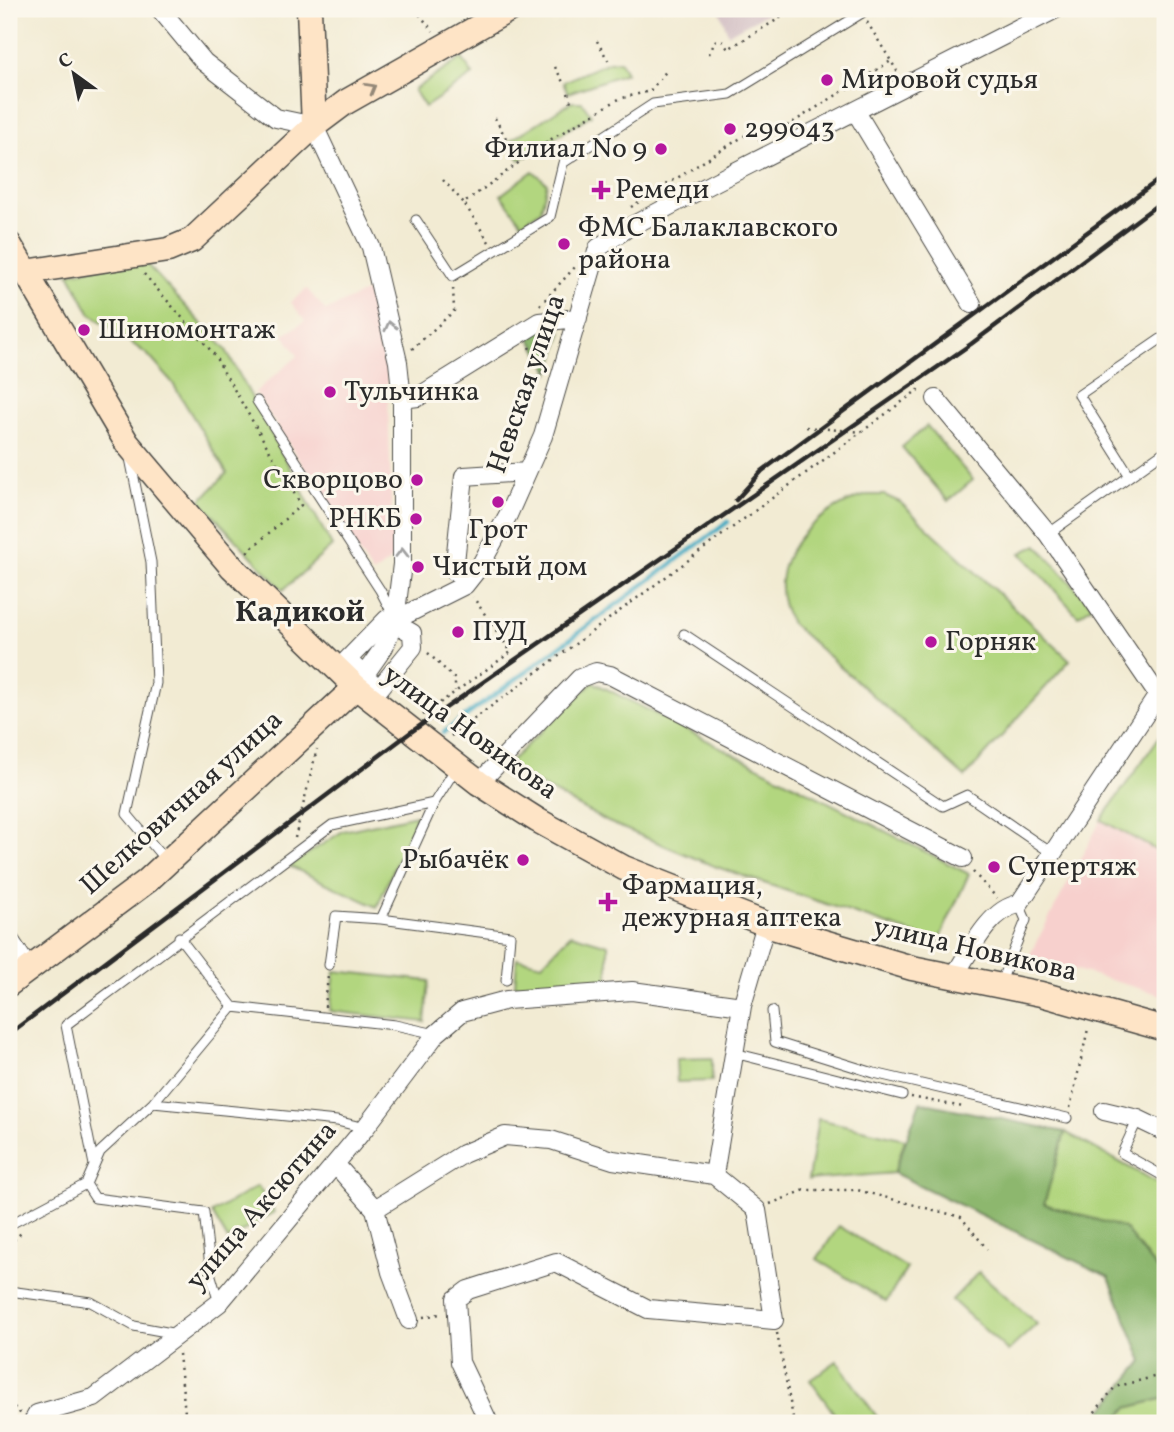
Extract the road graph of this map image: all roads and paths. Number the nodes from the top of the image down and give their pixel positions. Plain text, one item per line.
1 (160, 9) edge
2 (309, 9) edge
3 (415, 9) edge
4 (510, 9) edge
5 (795, 9) edge
6 (1056, 9) edge
7 (862, 13) joint
8 (718, 36) dead end
9 (597, 41) dead end
10 (722, 41) dead end
11 (445, 46) junction
12 (709, 54) dead end
13 (891, 61) dead end
14 (609, 62) dead end
15 (555, 67) dead end
16 (668, 69) dead end
17 (563, 82) dead end
18 (568, 93) dead end
19 (571, 102) dead end
20 (856, 112) junction
21 (495, 118) dead end
22 (748, 122) dead end
23 (314, 125) junction
24 (752, 131) dead end
25 (508, 142) dead end
26 (443, 180) dead end
27 (464, 203) junction
28 (416, 220) dead end
29 (9, 243) edge
30 (495, 250) junction
31 (128, 256) junction
32 (26, 272) junction
33 (453, 276) junction
34 (972, 304) dead end
35 (578, 318) junction
36 (522, 333) junction
37 (1165, 336) edge
38 (398, 362) junction
39 (554, 394) junction
40 (402, 399) junction
41 (936, 399) joint
42 (257, 401) dead end
43 (806, 427) dead end
44 (862, 432) junction
45 (127, 443) junction
46 (1165, 451) edge
47 (527, 472) junction
48 (1130, 476) junction
49 (1048, 534) junction
50 (240, 558) dead end
51 (460, 579) junction
52 (395, 622) junction
53 (684, 634) dead end
54 (428, 652) dead end
55 (360, 681) junction
56 (455, 692) junction
57 (325, 715) junction
58 (416, 720) dead end
59 (435, 750) junction
60 (457, 767) junction
61 (479, 783) junction
62 (434, 803) junction
63 (1053, 854) junction
64 (291, 855) junction
65 (963, 858) joint
66 (167, 862) junction
67 (1013, 905) junction
68 (381, 919) junction
69 (766, 924) junction
70 (179, 937) junction
71 (9, 939) edge
72 (329, 965) joint
73 (29, 969) junction
74 (954, 976) junction
75 (506, 980) dead end
76 (9, 984) edge
77 (999, 986) junction
78 (742, 1006) junction
79 (233, 1007) junction
80 (1093, 1009) junction
81 (772, 1012) dead end
82 (324, 1017) junction
83 (1165, 1029) edge
84 (436, 1034) junction
85 (734, 1053) junction
86 (902, 1096) dead end
87 (153, 1103) junction
88 (1104, 1111) dead end
89 (1068, 1118) joint
90 (1138, 1119) junction
91 (365, 1128) junction
92 (1165, 1132) edge
93 (335, 1164) junction
94 (94, 1165) junction
95 (714, 1175) junction
96 (1165, 1177) edge
97 (86, 1184) junction
98 (375, 1209) junction
99 (757, 1210) junction
100 (9, 1226) edge
101 (987, 1249) dead end
102 (9, 1291) edge
103 (219, 1303) junction
104 (457, 1310) junction
105 (409, 1320) joint
106 (774, 1320) junction
107 (177, 1334) junction
108 (1165, 1374) edge
109 (32, 1423) edge
110 (186, 1423) edge
111 (489, 1423) edge
112 (794, 1423) edge
113 (1086, 1423) edge

1 - 23 street
2 - 23 main road
3 - 11 path
4 - 11 main road
5 - 10 path
6 - 20 street, Невская улица
7 - 13 path
7 - 30 lane
8 - 12 path
9 - 14 path
23 -> 11 main road
15 - 17 path
16 - 27 path
18 - 19 path
20 - 34 street
20 - 35 street, Невская улица
21 - 25 path
22 - 24 path
23 - 31 main road
38 -> 23 street
26 - 27 path
27 - 30 path
28 - 33 lane
29 - 32 main road, улица Новикова
30 - 33 lane
31 - 32 main road
31 - 50 path
32 - 45 main road, улица Новикова
33 - 38 path
35 - 36 street
35 - 39 street, Невская улица
36 - 39 path
36 - 40 street
37 - 48 lane
38 - 40 street
39 - 47 street, Невская улица
52 -> 40 street
41 - 44 path
41 - 49 street
42 - 52 lane
43 - 44 path
44 - 59 path
45 - 55 main road, улица Новикова
45 - 66 lane
46 - 48 lane
47 - 51 street, Невская улица
47 - 51 street
48 - 49 lane
49 - 63 street
51 - 52 street
51 - 56 path
52 - 55 street
52 - 55 street
53 - 63 lane
54 - 56 path
55 - 57 main road, Шелковичная улица
55 - 59 main road, улица Новикова
56 - 58 path
57 - 64 path
57 - 66 main road, Шелковичная улица
59 - 60 main road, улица Новикова
60 - 61 main road, улица Новикова
60 - 62 lane
61 - 65 street
61 - 69 main road, улица Новикова
62 - 64 lane
62 - 68 lane
63 - 67 street
64 - 70 lane
65 - 67 path
66 - 73 main road, Шелковичная улица
67 - 74 street
67 - 77 lane
68 - 72 lane
68 - 75 lane
69 - 74 main road, улица Новикова
69 - 78 street
70 - 79 lane
70 - 94 lane
71 - 73 street
72 - 82 path
73 - 76 main road, Шелковичная улица
74 - 77 main road, улица Новикова
77 - 80 main road, улица Новикова
78 - 84 street, улица Аксютина
78 - 85 street
79 - 82 lane
79 - 87 lane
80 - 83 main road, улица Новикова
80 - 89 path
81 - 89 lane
82 - 84 lane
84 - 91 street, улица Аксютина
85 - 86 lane
85 - 95 street
87 - 91 lane
87 - 94 lane
88 - 90 street
90 - 92 street
90 - 96 lane
91 - 93 street, улица Аксютина
93 - 98 street
93 - 103 street, улица Аксютина
94 - 97 lane
95 - 98 street
95 - 99 street
97 - 100 lane
97 - 103 lane
98 - 105 street
99 - 101 path
99 - 106 street
102 - 107 lane
103 - 107 street, улица Аксютина
104 - 105 path
104 - 106 street
104 - 111 street
106 - 112 path
107 - 109 street, улица Аксютина
107 - 110 path
108 - 113 path

